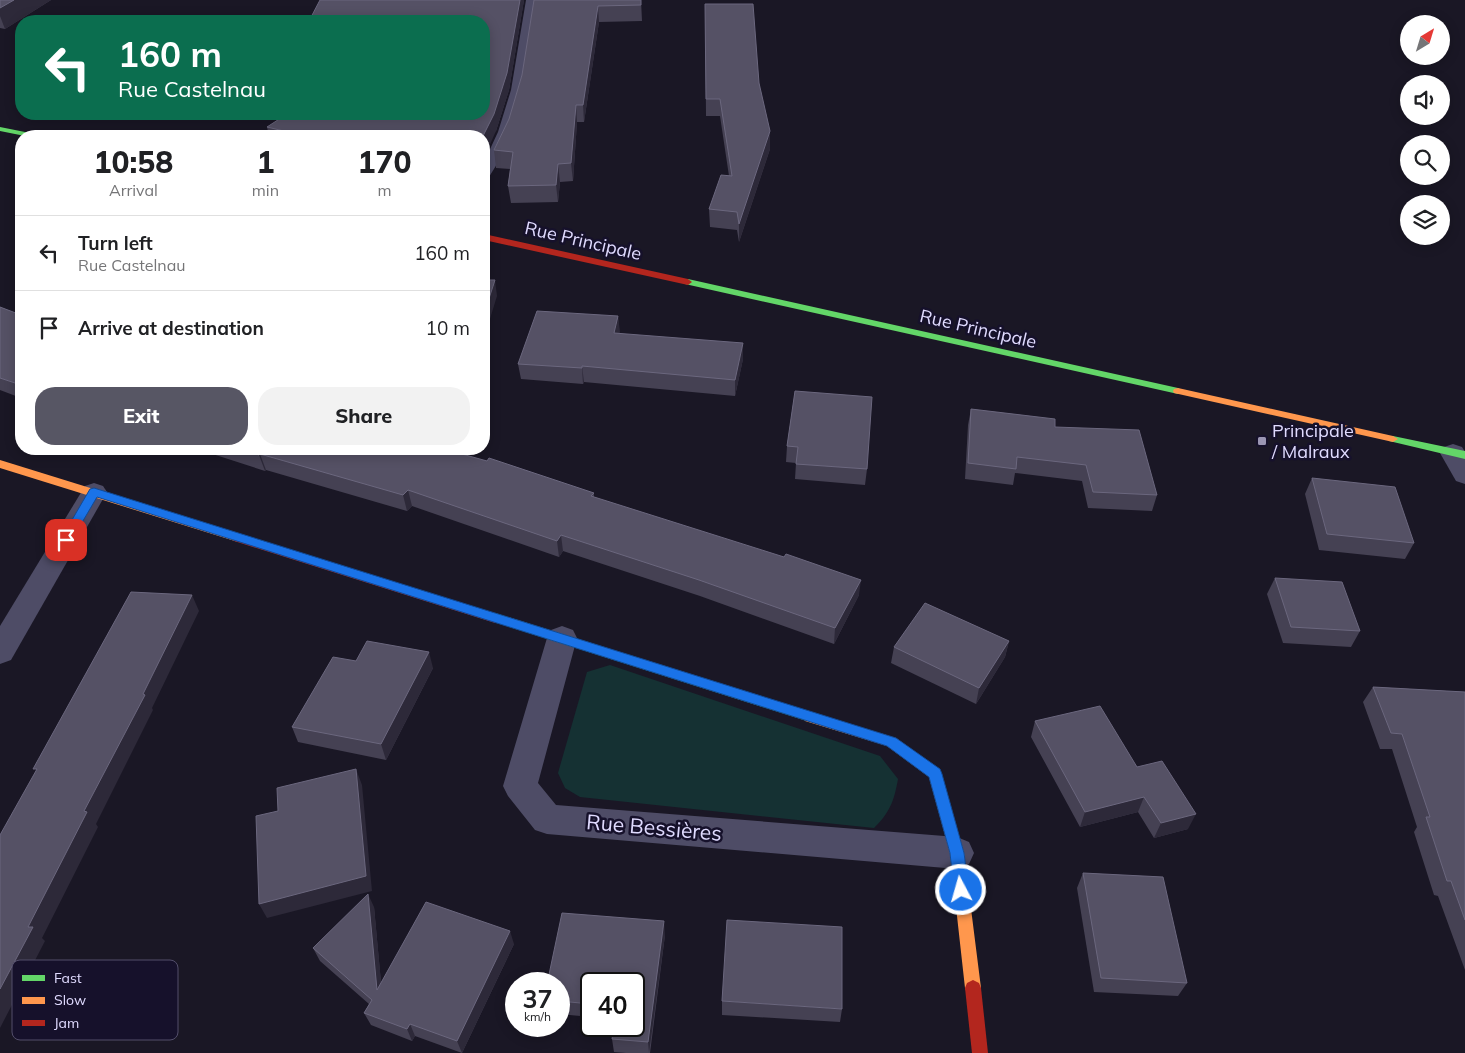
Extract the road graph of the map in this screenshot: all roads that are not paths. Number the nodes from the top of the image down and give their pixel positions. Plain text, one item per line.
1 (531, 0) edge
2 (0, 128) edge
3 (15, 131) edge
4 (490, 163) edge
5 (490, 238) edge
6 (1459, 454) edge
7 (0, 464) edge
8 (1465, 475) edge
9 (94, 492) junction
10 (562, 638) junction
11 (0, 652) edge
12 (957, 853) junction
13 (980, 1053) edge

1 - 4 lane
2 - 3 street
5 - 6 street, Rue Principale
6 - 8 street
7 - 9 street
9 - 10 street
9 - 11 street
10 - 12 street
10 - 12 street, Rue Bessières
12 - 13 street

